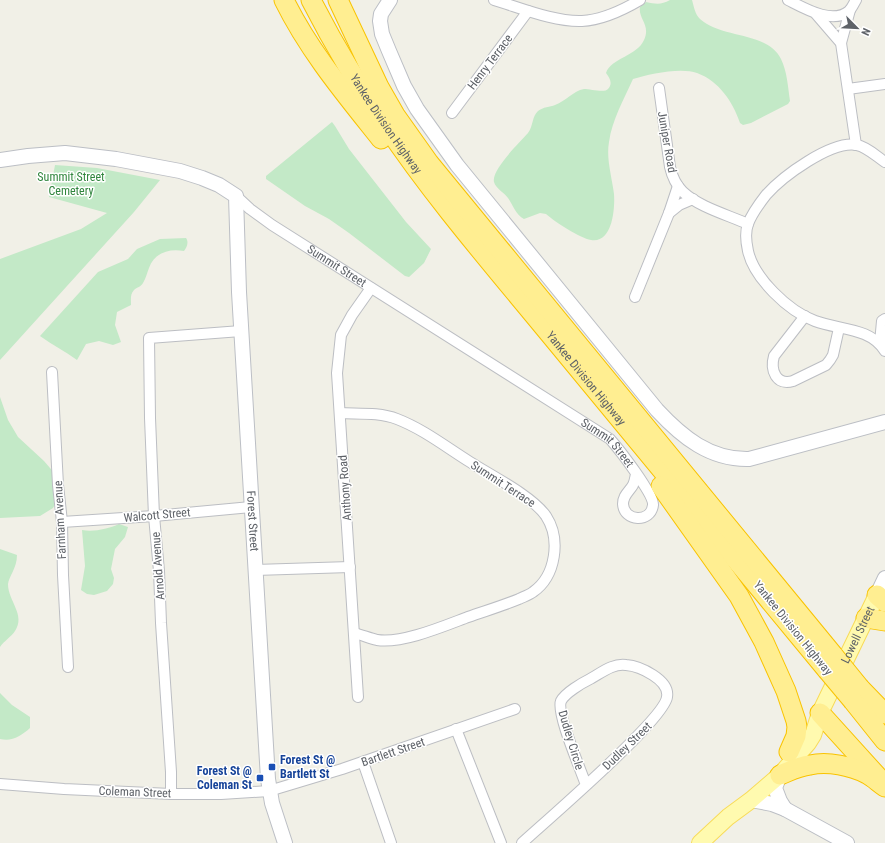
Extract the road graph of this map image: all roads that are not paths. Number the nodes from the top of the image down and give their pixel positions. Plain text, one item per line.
1 (280, 0) edge
2 (311, 0) edge
3 (338, 0) edge
4 (390, 0) edge
5 (494, 0) edge
6 (640, 0) edge
7 (788, 0) edge
8 (856, 0) edge
9 (288, 8) edge
10 (850, 10) junction
11 (528, 11) junction
12 (816, 14) junction
13 (841, 43) junction
14 (885, 84) edge
15 (659, 88) dead end
16 (848, 89) junction
17 (452, 113) dead end
18 (856, 145) junction
19 (0, 160) edge
20 (885, 162) edge
21 (678, 186) junction
22 (236, 196) junction
23 (693, 199) junction
24 (670, 213) junction
25 (748, 224) junction
26 (480, 249) junction
27 (370, 288) junction
28 (635, 297) dead end
29 (805, 316) junction
30 (883, 320) edge
31 (840, 328) junction
32 (241, 331) junction
33 (858, 331) junction
34 (882, 347) edge
35 (569, 358) junction
36 (52, 372) dead end
37 (340, 413) junction
38 (885, 422) edge
39 (636, 474) dead end
40 (252, 507) junction
41 (154, 516) junction
42 (62, 522) junction
43 (350, 567) junction
44 (255, 570) junction
45 (885, 578) edge
46 (881, 598) edge
47 (866, 618) junction
48 (885, 621) edge
49 (354, 633) junction
50 (831, 663) junction
51 (68, 667) dead end
52 (667, 691) joint
53 (856, 694) junction
54 (358, 697) dead end
55 (515, 708) dead end
56 (820, 712) junction
57 (885, 714) edge
58 (885, 720) edge
59 (456, 729) junction
60 (885, 741) edge
61 (789, 752) junction
62 (363, 762) junction
63 (780, 775) junction
64 (0, 784) edge
65 (586, 785) junction
66 (885, 787) edge
67 (270, 791) junction
68 (171, 794) junction
69 (751, 800) junction
70 (786, 809) junction
71 (728, 817) junction
72 (285, 843) edge
73 (391, 843) edge
74 (501, 843) edge
75 (522, 843) edge
76 (700, 843) edge
77 (846, 843) edge

1 - 9 highway
2 - 26 highway, Yankee Division Highway
3 - 50 highway, Yankee Division Highway
4 - 38 street
5 - 11 street
6 - 11 street
7 - 12 street
8 - 10 street
9 - 26 highway
10 - 12 street
10 - 13 street
11 - 17 street, Henry Terrace
12 - 13 street
13 - 16 street
14 - 16 street
15 - 21 street, Juniper Road
16 - 18 street
18 - 20 street
18 - 25 street
19 - 22 street, Summit Street
21 - 23 street, Juniper Road
21 - 24 street
22 - 27 street, Summit Street
22 - 32 street, Forest Street
23 - 24 street
23 - 25 street, Juniper Road
24 - 28 street
25 - 29 street
26 - 35 highway, Yankee Division Highway
27 - 37 street, Anthony Road
27 - 39 street, Summit Street
29 - 31 street
29 - 31 street
30 - 33 street
30 - 34 street
31 - 33 street
32 - 40 street, Forest Street
32 - 41 street, Arnold Avenue
33 - 34 street
35 - 50 highway, Yankee Division Highway
35 - 61 highway
36 - 42 street, Farnham Avenue
37 - 43 street, Anthony Road
37 - 49 street, Summit Terrace
40 - 41 street, Walcott Street
40 - 44 street, Forest Street
41 - 42 street, Walcott Street
41 - 68 street, Arnold Avenue
42 - 51 street, Farnham Avenue
43 - 44 street
43 - 49 street, Anthony Road
44 - 67 street, Forest Street
45 - 46 street, Lowell Street
46 - 47 main road, Lowell Street
47 - 48 highway
47 - 56 main road, Lowell Street
49 - 54 street, Anthony Road
50 - 53 highway, Yankee Division Highway, bridge
52 - 65 street, Dudley Street
52 - 65 street, Dudley Circle
53 - 57 highway
53 - 58 highway, Yankee Division Highway
53 - 60 highway, Yankee Division Highway
55 - 59 street, Bartlett Street
56 - 61 main road, Lowell Street
56 - 63 main road, Lowell Street
56 - 66 highway
59 - 62 street, Bartlett Street
59 - 74 street
61 - 71 main road, Lowell Street
62 - 67 street, Bartlett Street
62 - 73 street
63 - 66 highway
63 - 69 main road, Lowell Street
63 - 70 street
64 - 68 street, Coleman Street
65 - 75 street, Dudley Street
67 - 68 street, Coleman Street
67 - 72 street, Forest Street
69 - 70 street
69 - 71 main road, Lowell Street
70 - 77 street
71 - 76 main road, Lowell Street

